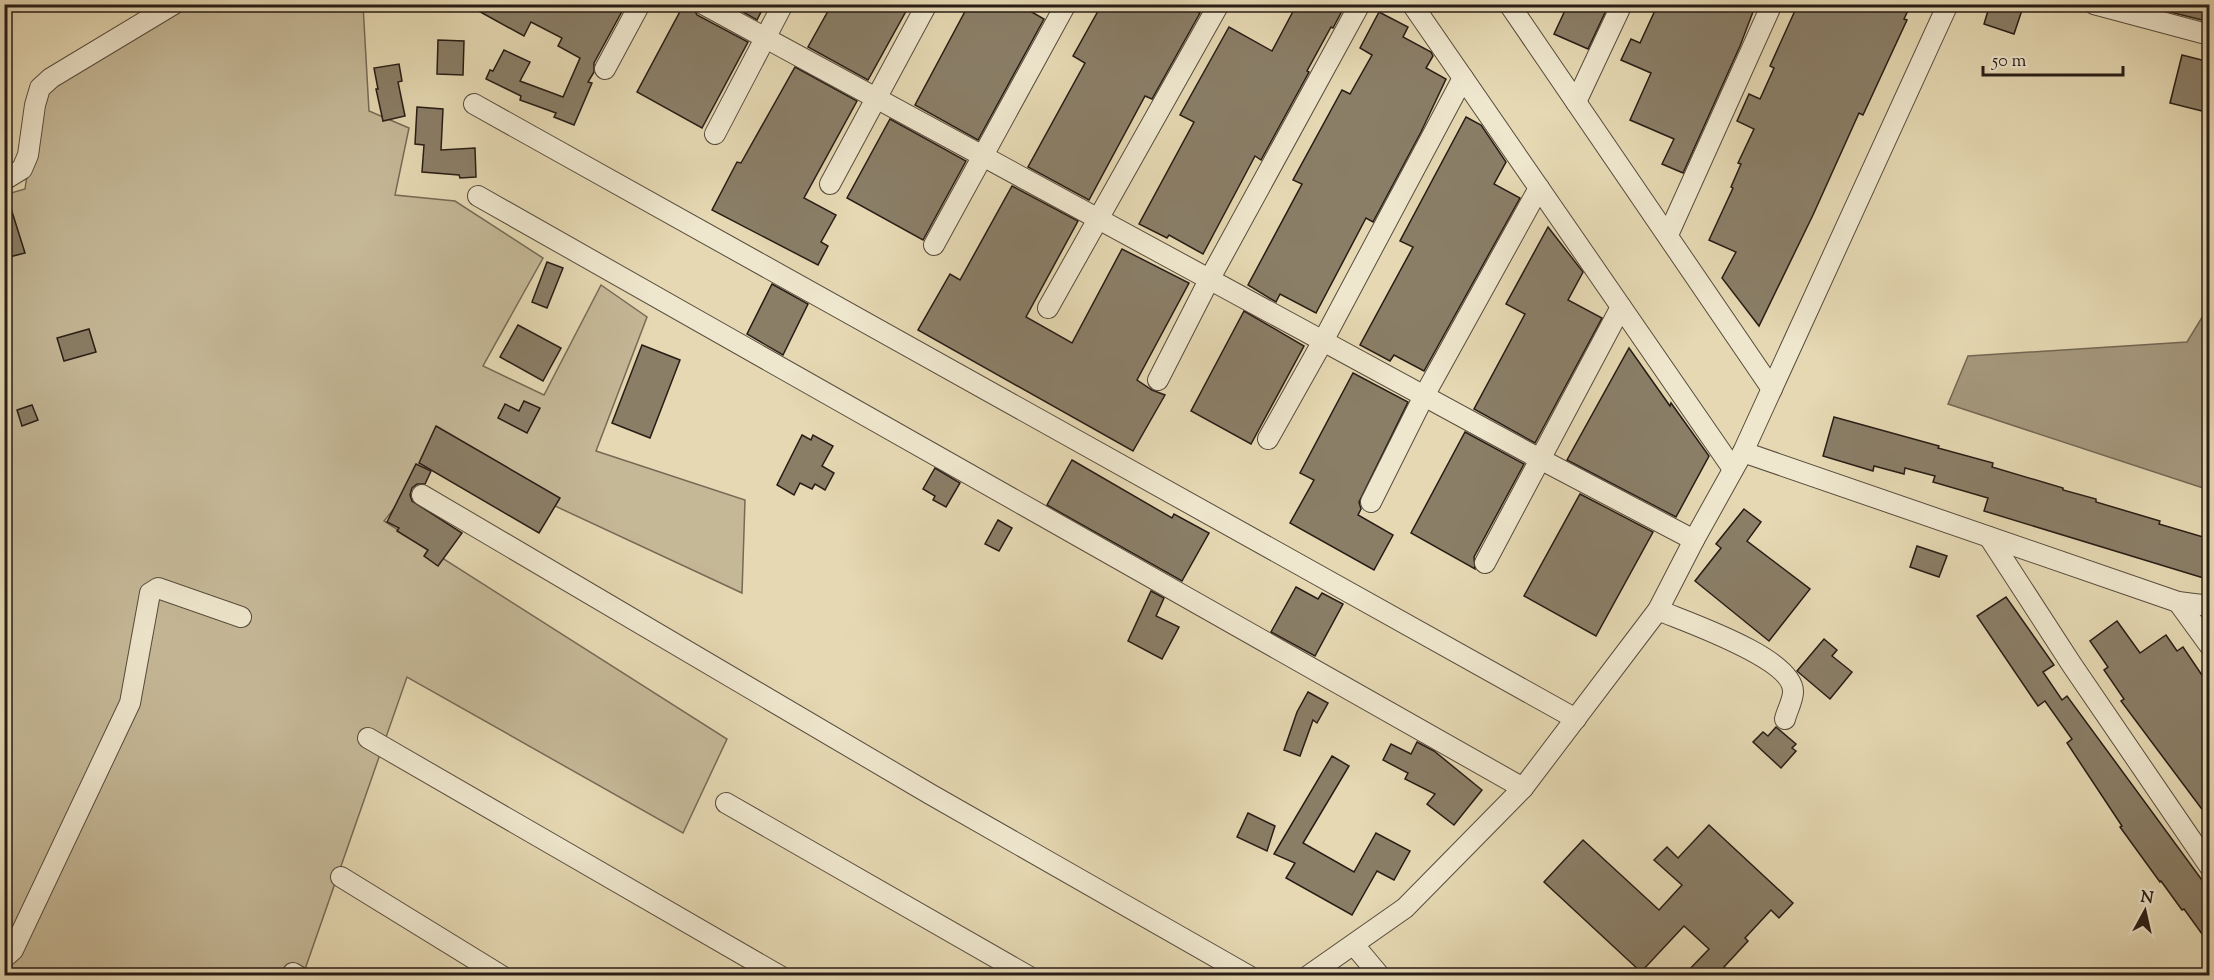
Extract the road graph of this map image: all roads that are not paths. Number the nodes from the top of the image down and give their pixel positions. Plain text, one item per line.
1 (174, 4) edge
2 (640, 4) edge
3 (703, 4) edge
4 (783, 4) edge
5 (927, 4) edge
6 (1066, 4) edge
7 (1219, 4) edge
8 (1360, 4) edge
9 (1412, 4) edge
10 (1509, 4) edge
11 (1622, 4) edge
12 (1772, 4) edge
13 (1948, 4) edge
14 (2094, 4) edge
15 (2210, 35) edge
16 (765, 38) junction
17 (605, 69) dead end
18 (1463, 78) junction
19 (875, 98) junction
20 (1576, 102) junction
21 (474, 104) dead end
22 (715, 134) dead end
23 (982, 156) junction
24 (4, 180) edge
25 (830, 184) dead end
26 (1539, 188) junction
27 (478, 196) dead end
28 (1099, 219) junction
29 (1668, 235) junction
30 (934, 245) dead end
31 (1209, 279) junction
32 (1621, 307) junction
33 (1048, 308) dead end
34 (1323, 341) junction
35 (1158, 380) dead end
36 (1772, 388) junction
37 (1424, 396) junction
38 (1268, 439) dead end
39 (1540, 459) junction
40 (1738, 460) junction
41 (422, 495) dead end
42 (1371, 502) dead end
43 (1989, 537) junction
44 (1694, 540) junction
45 (1485, 563) dead end
46 (2178, 602) junction
47 (2210, 606) edge
48 (1658, 610) junction
49 (241, 616) dead end
50 (2210, 646) edge
51 (1785, 718) dead end
52 (1576, 719) junction
53 (368, 738) dead end
54 (1522, 788) junction
55 (726, 803) dead end
56 (2210, 867) edge
57 (341, 877) dead end
58 (1354, 945) junction
59 (4, 957) edge
60 (502, 975) edge
61 (780, 975) edge
62 (1028, 975) edge
63 (1249, 975) edge
64 (1308, 975) edge
65 (1380, 975) edge

1 - 24 street
2 - 17 street
3 - 16 street
4 - 16 street
5 - 19 street
6 - 23 street
7 - 28 street
8 - 31 street
9 - 18 street
10 - 20 street
11 - 20 street
12 - 29 street
13 - 36 street
14 - 15 street
16 - 19 street
16 - 22 street
18 - 26 street
18 - 34 street
19 - 23 street
19 - 25 street
20 - 29 street
21 - 52 street
23 - 28 street
23 - 30 street
26 - 32 street
26 - 37 street
27 - 54 street
28 - 31 street
28 - 33 street
29 - 36 street
31 - 34 street
31 - 35 street
32 - 39 street
32 - 40 street
34 - 37 street
34 - 38 street
36 - 40 street
37 - 39 street
37 - 42 street
39 - 44 street
39 - 45 street
40 - 43 street
40 - 44 street
41 - 63 street
43 - 46 street
43 - 56 street
44 - 48 street
46 - 47 street
46 - 50 street
48 - 51 street
48 - 52 street
49 - 59 street
52 - 54 street
53 - 61 street
54 - 58 street
55 - 62 street
57 - 60 street
58 - 64 street
58 - 65 street

